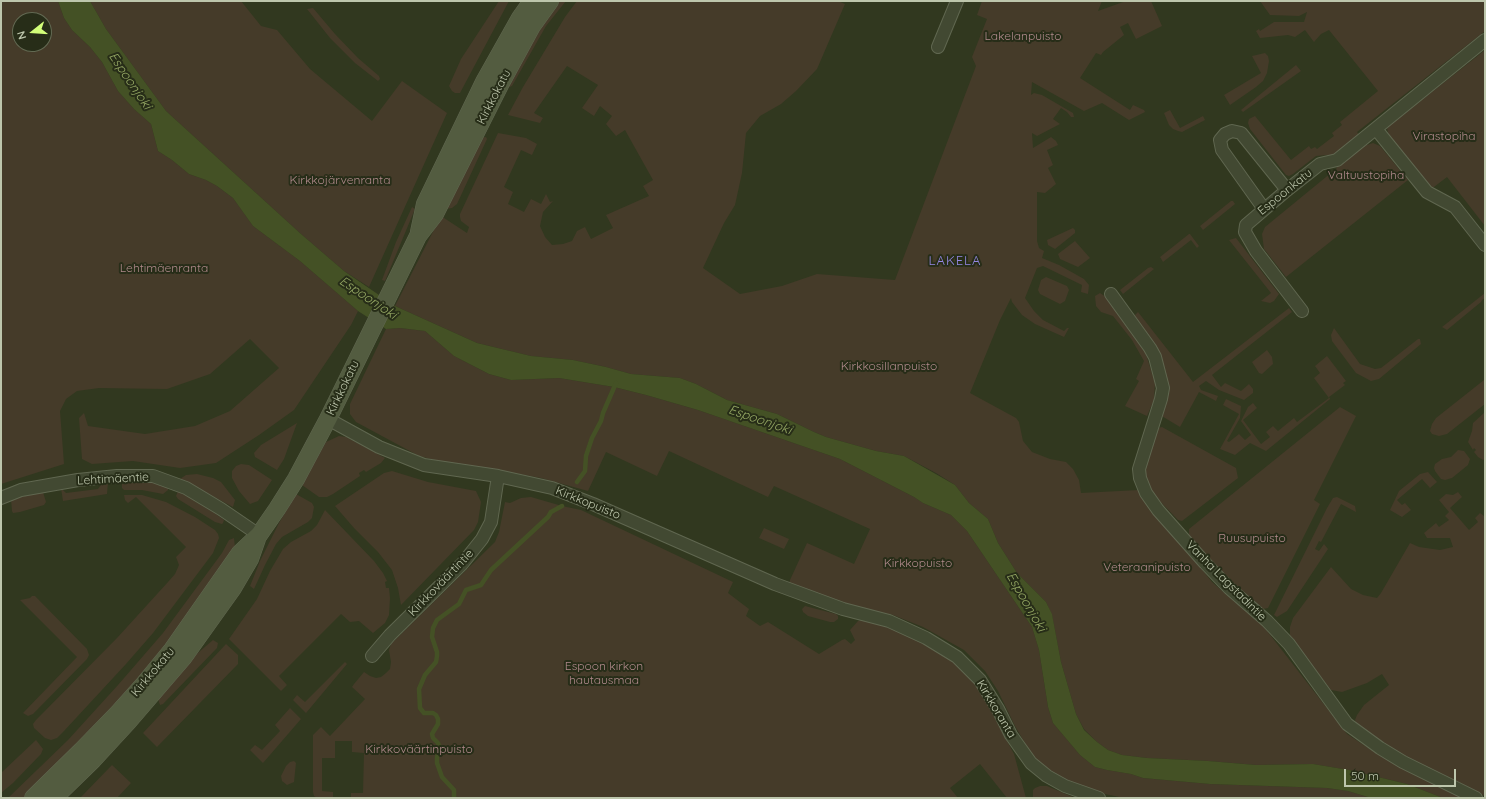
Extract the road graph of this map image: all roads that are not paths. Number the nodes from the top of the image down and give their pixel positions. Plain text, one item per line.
1 (532, 1) edge
2 (550, 1) edge
3 (957, 1) edge
4 (1485, 40) edge
5 (938, 47) dead end
6 (1376, 129) junction
7 (1287, 190) junction
8 (1264, 209) junction
9 (418, 236) junction
10 (1485, 245) edge
11 (1111, 294) dead end
12 (1302, 312) dead end
13 (328, 419) junction
14 (498, 476) junction
15 (1, 498) edge
16 (259, 535) junction
17 (844, 609) joint
18 (372, 656) dead end
19 (32, 798) edge
20 (54, 798) edge
21 (1099, 798) edge
22 (1476, 798) edge

1 - 9 main road, Kirkkokatu
2 - 9 main road, Kirkkokatu
3 - 5 street
4 - 6 street, Espoonkatu
6 - 7 street, Espoonkatu
6 - 10 street
7 - 8 street, Espoonkatu
7 - 8 street
8 - 12 street, Espoonkatu
9 - 13 main road, Kirkkokatu
11 - 22 street, Vanha Lagstadintie
13 - 14 street, Kirkkopuisto
13 - 16 main road, Kirkkokatu
14 - 17 street, Kirkkopuisto
14 - 18 street, Kirkkoväärtintie
15 - 16 street, Lehtimäentie
16 - 19 main road, Kirkkokatu
16 - 20 main road, Kirkkokatu
17 - 21 street, Kirkkoranta

